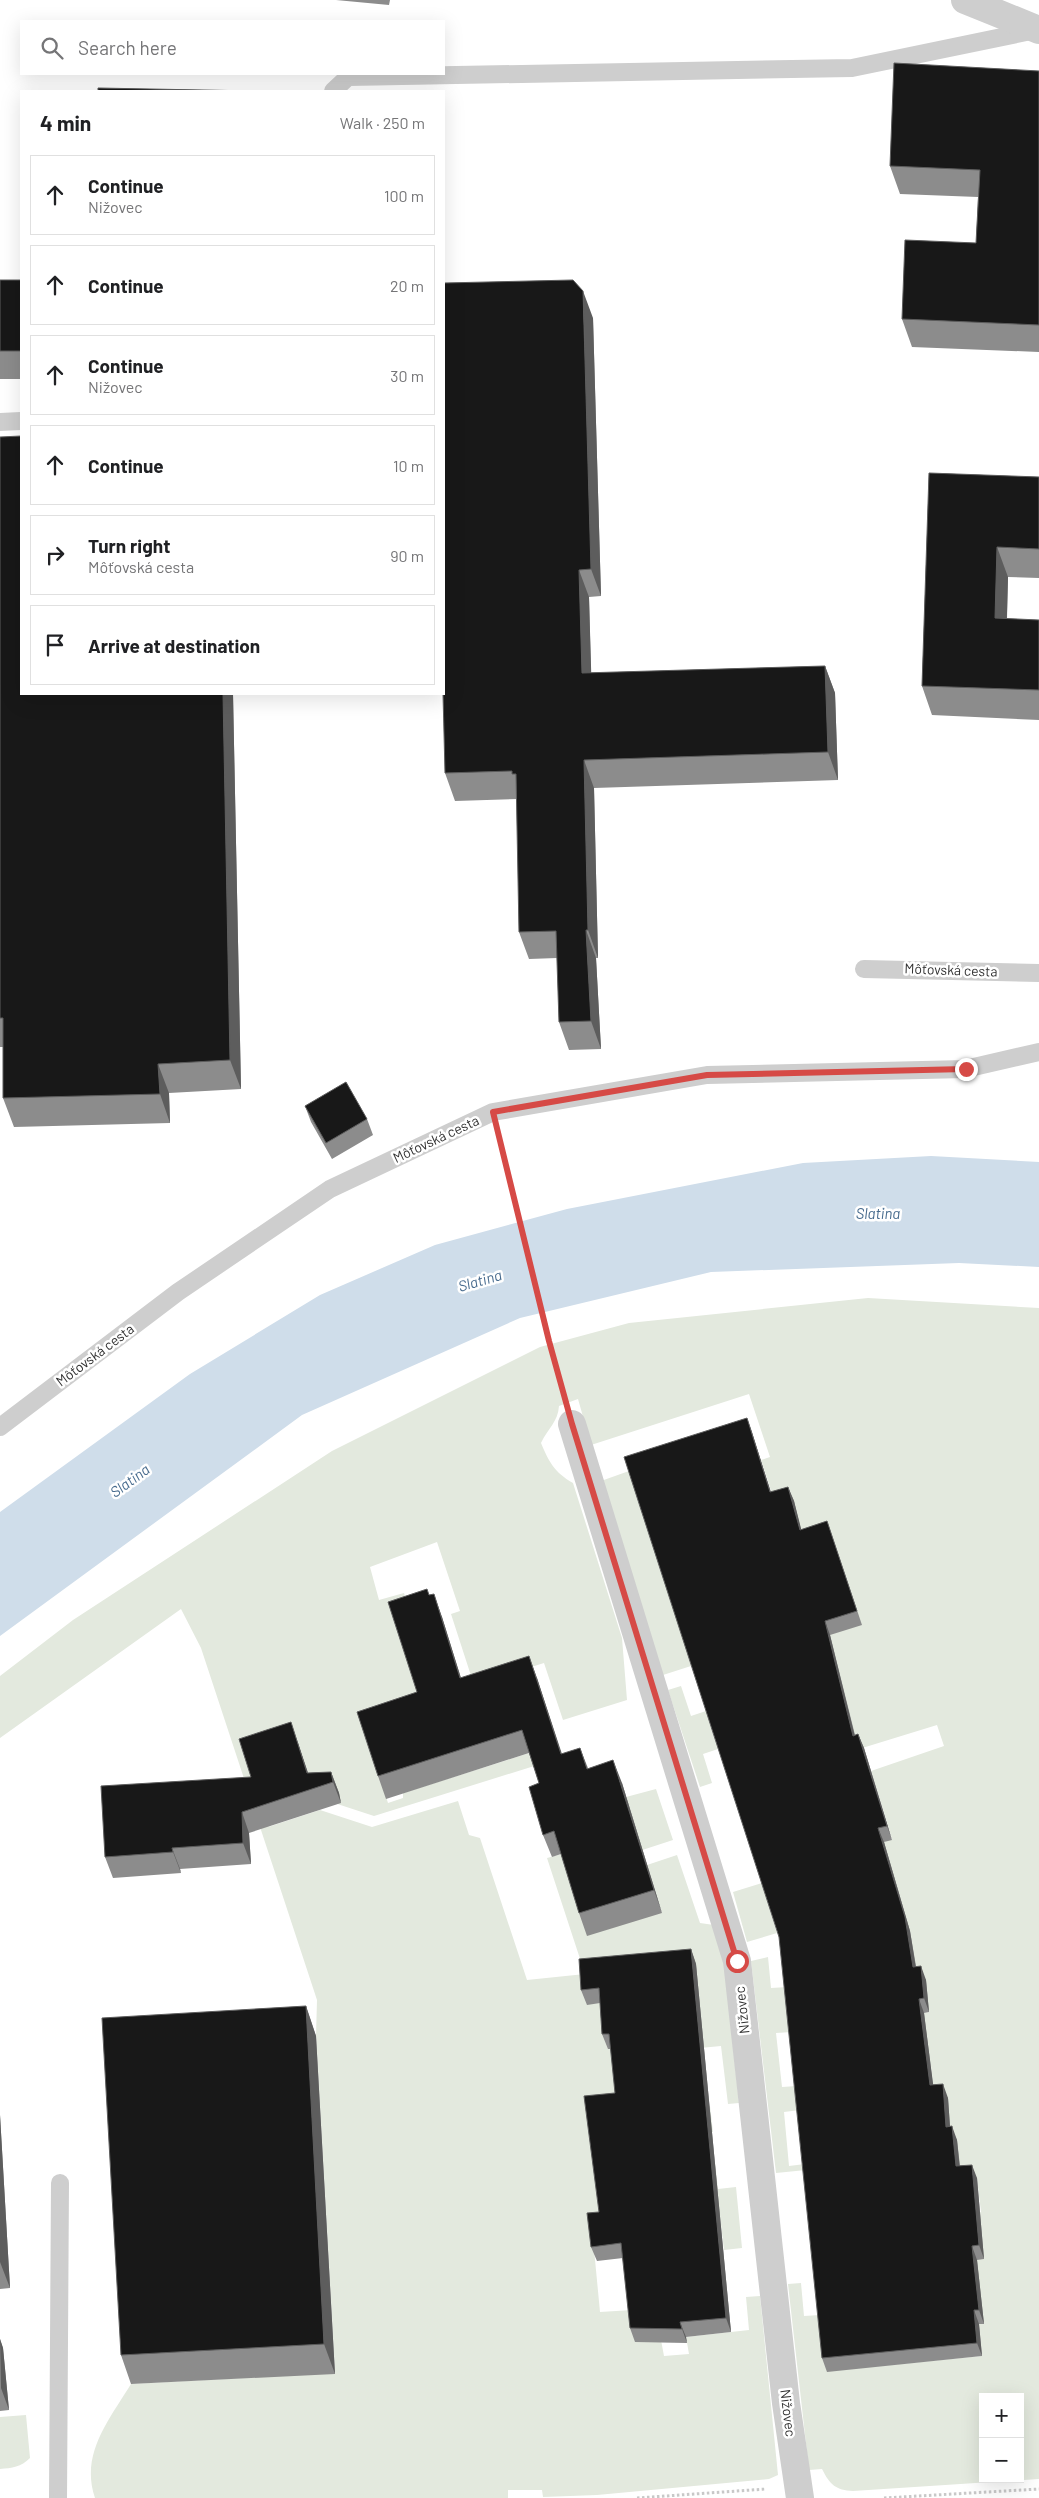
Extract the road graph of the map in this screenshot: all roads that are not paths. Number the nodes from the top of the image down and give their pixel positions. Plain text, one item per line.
1 (965, 0) edge
2 (1039, 30) edge
3 (334, 90) edge
4 (20, 421) edge
5 (0, 422) edge
6 (864, 969) dead end
7 (1039, 973) edge
8 (1039, 1052) edge
9 (572, 1424) road end
10 (0, 1427) edge
11 (60, 2184) dead end
12 (799, 2493) edge
13 (58, 2498) edge

1 - 2 street
2 - 3 lane
4 - 5 lane
6 - 7 lane, Môťovská cesta
8 - 10 lane, Môťovská cesta
9 - 12 street, Nižovec
11 - 13 lane

